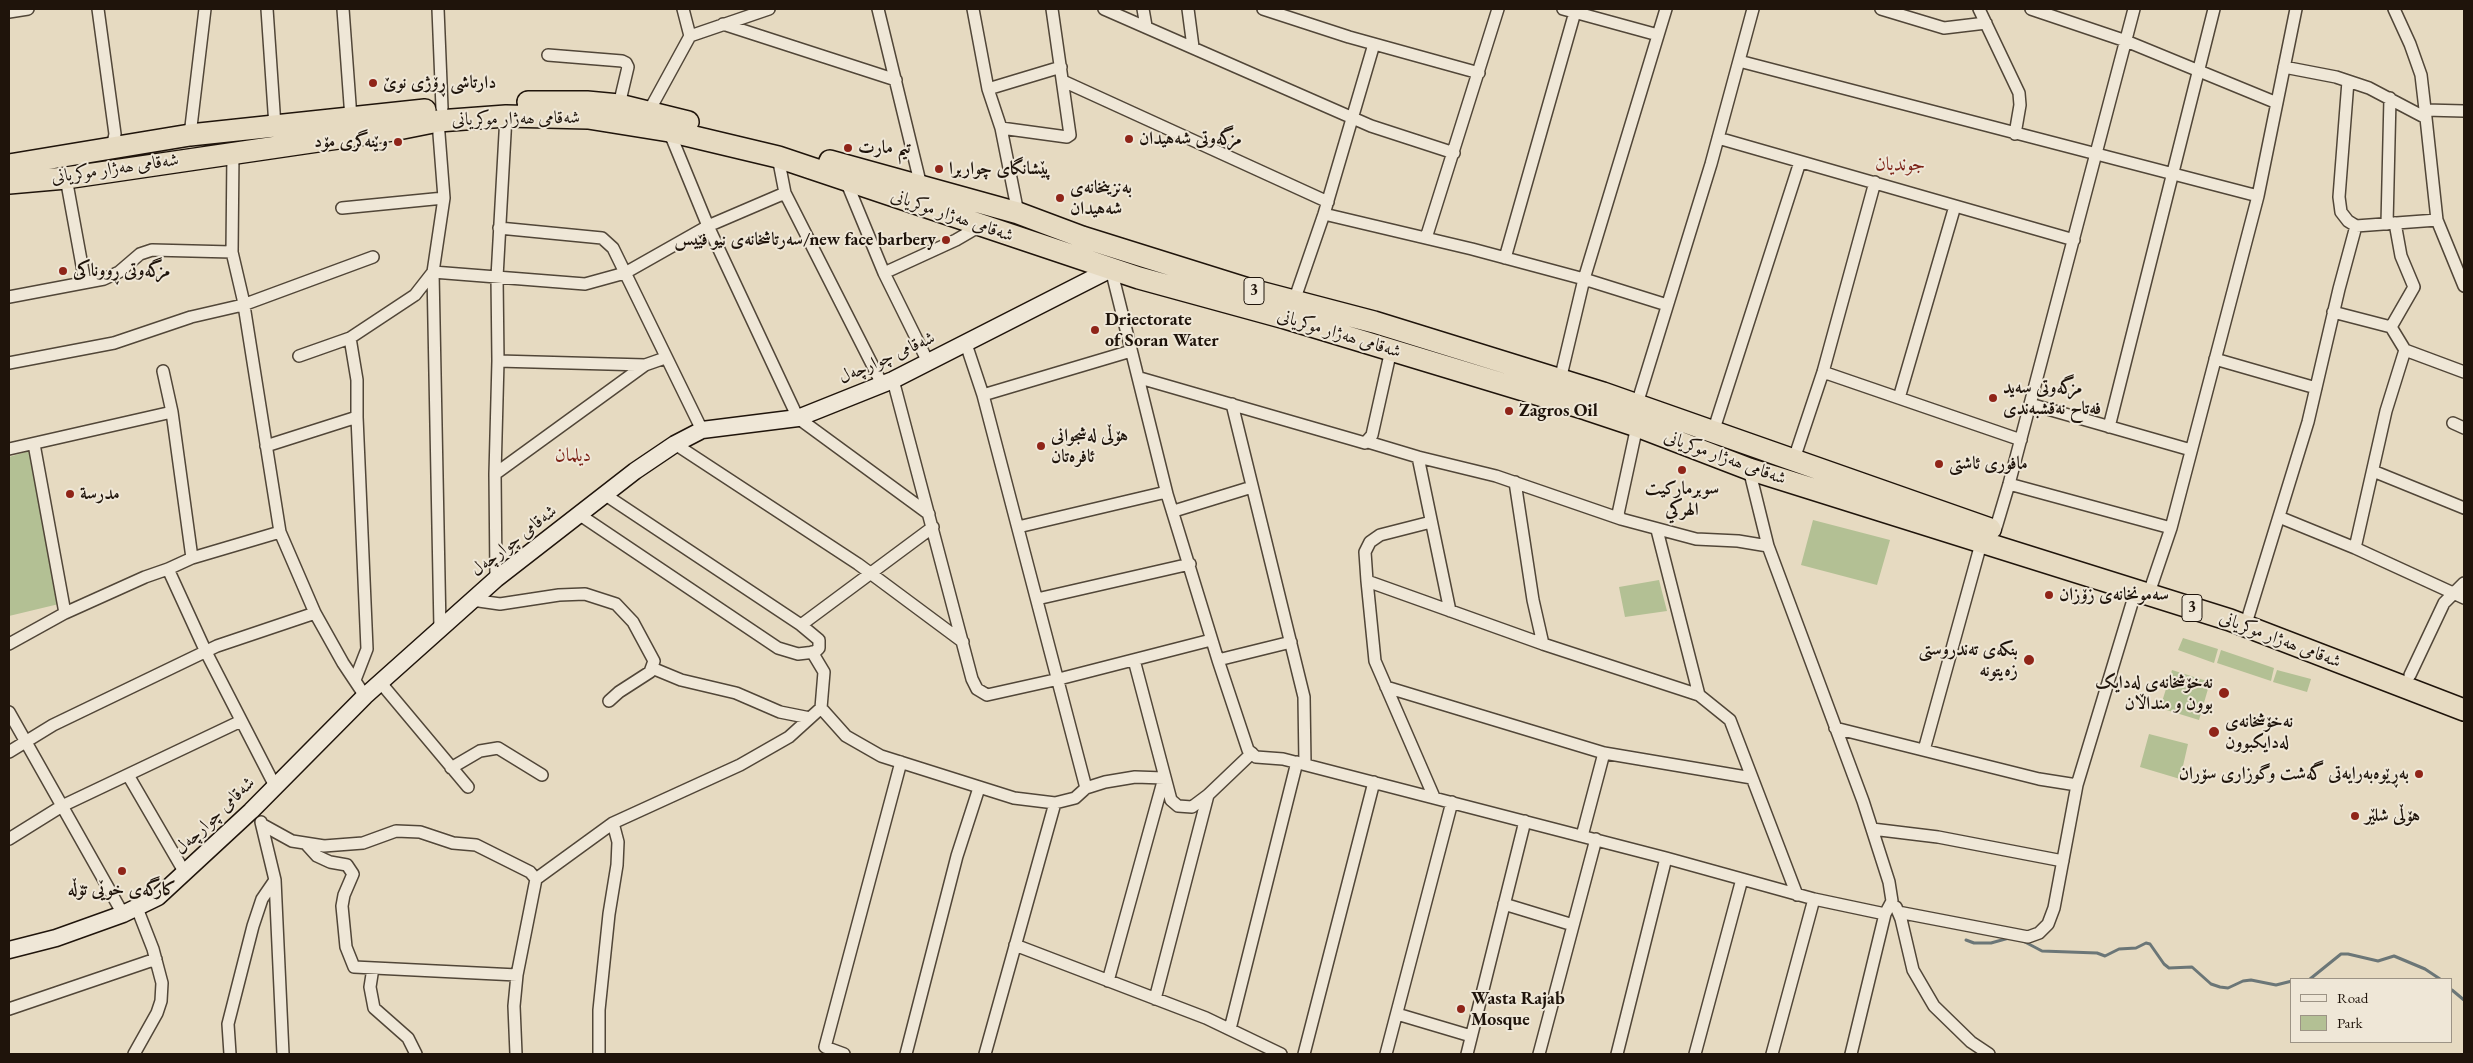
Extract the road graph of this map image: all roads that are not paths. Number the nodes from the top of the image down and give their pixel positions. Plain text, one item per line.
1 (28, 9) edge
2 (98, 9) edge
3 (205, 9) edge
4 (267, 9) edge
5 (343, 9) edge
6 (438, 9) edge
7 (683, 9) edge
8 (766, 9) edge
9 (878, 9) edge
10 (973, 9) edge
11 (1052, 9) edge
12 (1104, 9) edge
13 (1143, 9) edge
14 (1188, 9) edge
15 (1262, 9) edge
16 (1498, 9) edge
17 (1562, 9) edge
18 (1666, 9) edge
19 (1753, 9) edge
20 (1881, 9) edge
21 (1979, 9) edge
22 (2030, 9) edge
23 (2134, 9) edge
24 (2214, 9) edge
25 (2296, 9) edge
26 (2394, 9) edge
27 (9, 12) edge
28 (1575, 12) junction
29 (2047, 12) edge
30 (1986, 23) junction
31 (723, 24) junction
32 (1146, 26) junction
33 (1658, 35) junction
34 (690, 36) junction
35 (2126, 41) junction
36 (1374, 44) junction
37 (1193, 47) junction
38 (548, 55) dead end
39 (1739, 61) junction
40 (1061, 67) junction
41 (2284, 67) junction
42 (2200, 71) junction
43 (1479, 73) junction
44 (896, 80) junction
45 (1063, 81) junction
46 (2348, 81) junction
47 (988, 89) junction
48 (2390, 98) junction
49 (2277, 103) junction
50 (619, 105) junction
51 (648, 111) junction
52 (2464, 111) edge
53 (440, 114) junction
54 (2426, 114) junction
55 (506, 116) junction
56 (351, 118) junction
57 (1352, 118) junction
58 (1001, 128) junction
59 (322, 131) junction
60 (669, 131) junction
61 (286, 132) junction
62 (2015, 134) junction
63 (190, 135) junction
64 (1718, 138) junction
65 (112, 148) junction
66 (233, 152) junction
67 (1454, 153) junction
68 (2097, 155) junction
69 (778, 157) junction
70 (1800, 162) junction
71 (9, 165) edge
72 (2173, 175) junction
73 (66, 178) junction
74 (846, 181) junction
75 (1875, 182) junction
76 (9, 183) edge
77 (921, 186) junction
78 (785, 193) junction
79 (2258, 196) junction
80 (444, 198) junction
81 (1328, 202) junction
82 (1955, 206) junction
83 (342, 208) dead end
84 (1018, 213) junction
85 (1324, 214) junction
86 (2437, 220) junction
87 (2391, 223) junction
88 (708, 226) junction
89 (980, 226) junction
90 (2356, 226) junction
91 (499, 228) junction
92 (1426, 238) junction
93 (2074, 240) junction
94 (232, 252) junction
95 (373, 257) dead end
96 (1505, 258) junction
97 (1111, 269) junction
98 (433, 272) junction
99 (625, 273) junction
100 (884, 273) junction
101 (497, 277) junction
102 (1584, 279) junction
103 (85, 282) junction
104 (2464, 286) edge
105 (9, 297) edge
106 (1294, 301) junction
107 (243, 305) junction
108 (1667, 305) junction
109 (2333, 312) junction
110 (1374, 322) junction
111 (2391, 327) junction
112 (350, 338) junction
113 (1369, 343) junction
114 (966, 344) junction
115 (1391, 350) junction
116 (2405, 350) junction
117 (1131, 351) junction
118 (300, 356) dead end
119 (665, 358) junction
120 (2215, 359) junction
121 (498, 361) junction
122 (928, 362) junction
123 (9, 363) edge
124 (645, 365) junction
125 (163, 370) dead end
126 (1823, 372) junction
127 (2464, 372) edge
128 (1140, 378) junction
129 (1560, 380) junction
130 (887, 382) junction
131 (2316, 388) junction
132 (983, 395) junction
133 (1899, 398) junction
134 (1232, 404) junction
135 (1637, 404) junction
136 (2030, 404) junction
137 (172, 412) junction
138 (356, 417) junction
139 (798, 418) junction
140 (2453, 423) dead end
141 (1637, 426) junction
142 (2109, 427) junction
143 (2464, 428) edge
144 (702, 430) junction
145 (1713, 432) junction
146 (2021, 440) junction
147 (1368, 442) junction
148 (34, 444) junction
149 (675, 444) junction
150 (266, 446) junction
151 (9, 449) edge
152 (2191, 450) junction
153 (1418, 457) junction
154 (1794, 459) junction
155 (1749, 469) junction
156 (2373, 471) junction
157 (495, 474) junction
158 (1515, 482) junction
159 (2009, 484) junction
160 (1252, 486) junction
161 (604, 494) junction
162 (1168, 494) junction
163 (2464, 508) edge
164 (1174, 511) junction
165 (1917, 513) junction
166 (580, 514) junction
167 (929, 514) junction
168 (2279, 517) junction
169 (1620, 519) junction
170 (1431, 522) junction
171 (933, 526) junction
172 (1018, 527) junction
173 (2170, 528) junction
174 (1657, 530) junction
175 (280, 532) junction
176 (1988, 536) junction
177 (1768, 546) junction
178 (2355, 548) junction
179 (192, 558) junction
180 (1190, 564) junction
181 (168, 569) junction
182 (869, 572) junction
183 (496, 579) junction
184 (1367, 581) junction
185 (2464, 583) edge
186 (2144, 587) junction
187 (2452, 593) junction
188 (1037, 598) junction
189 (2464, 598) edge
190 (472, 600) junction
191 (1450, 611) junction
192 (315, 612) junction
193 (65, 613) junction
194 (2248, 617) junction
195 (801, 625) junction
196 (440, 629) junction
197 (1211, 640) junction
198 (963, 642) junction
199 (1291, 642) junction
200 (9, 644) edge
201 (1542, 644) junction
202 (206, 652) junction
203 (812, 652) junction
204 (1134, 660) junction
205 (1218, 660) junction
206 (652, 668) junction
207 (2410, 675) junction
208 (355, 680) junction
209 (1059, 680) junction
210 (380, 682) junction
211 (1386, 687) junction
212 (2464, 694) edge
213 (1699, 695) junction
214 (365, 696) junction
215 (609, 701) dead end
216 (821, 708) junction
217 (2464, 710) edge
218 (9, 712) edge
219 (810, 718) junction
220 (241, 721) junction
221 (1836, 728) junction
222 (26, 742) junction
223 (1924, 750) junction
224 (9, 752) edge
225 (1252, 753) junction
226 (1604, 753) junction
227 (901, 762) junction
228 (1301, 763) junction
229 (451, 768) junction
230 (128, 775) junction
231 (542, 775) dead end
232 (1164, 778) junction
233 (1752, 778) junction
234 (1374, 782) junction
235 (2077, 785) junction
236 (275, 786) junction
237 (468, 786) dead end
238 (979, 788) junction
239 (1086, 788) junction
240 (1208, 795) junction
241 (1434, 797) junction
242 (1452, 802) junction
243 (1055, 803) junction
244 (62, 806) junction
245 (251, 811) junction
246 (1525, 821) junction
247 (613, 823) junction
248 (263, 825) junction
249 (1872, 829) junction
250 (1582, 836) junction
251 (9, 838) edge
252 (1596, 839) junction
253 (307, 845) junction
254 (1666, 858) junction
255 (2063, 861) junction
256 (185, 873) junction
257 (1742, 879) junction
258 (275, 880) junction
259 (536, 880) junction
260 (1797, 894) junction
261 (1814, 899) junction
262 (1892, 900) junction
263 (1504, 904) junction
264 (130, 911) junction
265 (1898, 912) junction
266 (1885, 914) junction
267 (1574, 925) junction
268 (1016, 945) junction
269 (9, 950) edge
270 (156, 959) junction
271 (373, 968) junction
272 (516, 975) junction
273 (1108, 980) junction
274 (1155, 998) junction
275 (9, 1009) edge
276 (1397, 1014) junction
277 (1230, 1030) junction
278 (1472, 1036) junction
279 (1471, 1053) edge
280 (134, 1054) edge
281 (230, 1054) edge
282 (283, 1054) edge
283 (416, 1054) edge
284 (516, 1054) edge
285 (599, 1054) edge
286 (844, 1054) edge
287 (906, 1054) edge
288 (985, 1054) edge
289 (1281, 1054) edge
290 (1304, 1054) edge
291 (1386, 1054) edge
292 (1539, 1054) edge
293 (1617, 1054) edge
294 (1695, 1054) edge
295 (1772, 1054) edge
296 (1851, 1054) edge
297 (1989, 1054) edge

1 - 27 street
2 - 65 street
3 - 63 street
4 - 61 street
5 - 56 street
6 - 53 street
7 - 34 street
8 - 31 street
9 - 44 street
10 - 47 street
11 - 40 street
12 - 32 street
13 - 32 street
14 - 37 street
15 - 36 street
16 - 43 street
17 - 28 street
18 - 33 street
19 - 39 street
20 - 30 street
21 - 30 street
22 - 29 street
23 - 35 street
24 - 42 street
25 - 41 street
26 - 54 street
28 - 33 street
28 - 96 street
29 - 35 street
30 - 62 street
31 - 34 street
31 - 44 street
32 - 37 street
33 - 102 street
34 - 51 street
35 - 42 street
35 - 68 street
36 - 43 street
36 - 57 street
37 - 57 street
38 - 50 street
39 - 62 street
39 - 64 street
40 - 45 street
40 - 47 street
41 - 46 street
41 - 49 street
42 - 49 street
42 - 72 street
43 - 67 street
44 - 77 street
45 - 58 street
45 - 81 street
46 - 48 street
46 - 90 street
47 - 58 street
48 - 54 street
48 - 87 street
49 - 79 street
50 - 51 highway, شەقامی ھەژار موکریانی / 3
50 - 53 highway, شەقامی ھەژار موکریانی / 3
51 - 77 highway, شەقامی ھەژار موکریانی / 3
52 - 54 street
53 - 55 highway, شەقامی ھەژار موکریانی / 3
53 - 56 highway, شەقامی ھەژار موکریانی / 3
53 - 59 highway, شەقامی ھەژار موکریانی / 3
53 - 80 street
54 - 86 street
55 - 60 highway, شەقامی ھەژار موکریانی / 3
55 - 91 street
56 - 59 highway, شەقامی ھەژار موکریانی / 3
57 - 67 street
57 - 81 street
58 - 84 street
59 - 61 highway, شەقامی ھەژار موکریانی / 3
60 - 69 highway, شەقامی ھەژار موکریانی / 3
60 - 88 street
61 - 63 highway, شەقامی ھەژار موکریانی / 3
61 - 66 highway, شەقامی ھەژار موکریانی / 3
62 - 68 street
63 - 65 highway, شەقامی ھەژار موکریانی / 3
64 - 70 street
64 - 108 street
65 - 71 highway, شەقامی ھەژار موکریانی / 3
66 - 73 highway, شەقامی ھەژار موکریانی / 3
66 - 94 street
67 - 92 street
68 - 72 street
68 - 93 street
69 - 74 highway, شەقامی ھەژار موکریانی / 3
69 - 78 street
70 - 75 street
70 - 145 street
72 - 79 street
72 - 142 street
73 - 76 highway, شەقامی ھەژار موکریانی / 3
73 - 103 street
74 - 89 highway, شەقامی ھەژار موکریانی / 3
74 - 100 street
75 - 82 street
75 - 126 street
77 - 84 highway, شەقامی ھەژار موکریانی / 3
78 - 88 street
78 - 130 street
79 - 120 street
80 - 83 street
80 - 98 street
81 - 85 street
82 - 93 street
82 - 133 street
84 - 106 highway, شەقامی ھەژار موکریانی / 3
85 - 92 street
85 - 106 street
86 - 87 street
86 - 104 street
87 - 90 street
87 - 111 street
88 - 99 street
88 - 139 street
89 - 97 highway, شەقامی ھەژار موکریانی / 3
89 - 100 street
90 - 109 street
91 - 99 street
91 - 101 street
92 - 96 street
93 - 136 street
94 - 103 street
94 - 107 street
95 - 107 street
96 - 102 street
97 - 113 highway, شەقامی ھەژار موکریانی / 3
97 - 114 main road, شەقامی چوارچەل
97 - 117 street
98 - 101 street
98 - 112 street
98 - 196 street
99 - 101 street
99 - 119 street
100 - 122 street
101 - 121 street
102 - 108 street
102 - 129 street
103 - 105 street
106 - 110 highway, شەقامی ھەژار موکریانی / 3
107 - 123 street
107 - 150 street
108 - 135 street
109 - 111 street
109 - 131 street
110 - 113 highway
110 - 129 highway, شەقامی ھەژار موکریانی / 3
111 - 116 street
112 - 118 street
112 - 138 street
113 - 115 highway, شەقامی ھەژار موکریانی / 3
114 - 122 main road, شەقامی چوارچەل
114 - 132 street
115 - 141 highway, شەقامی ھەژار موکریانی / 3
115 - 147 street
116 - 127 street
116 - 156 street
117 - 128 street
117 - 132 street
119 - 124 street
119 - 144 street
120 - 131 street
120 - 152 street
121 - 124 street
121 - 157 street
122 - 130 main road, شەقامی چوارچەل
124 - 157 street
125 - 137 street
126 - 133 street
126 - 154 street
128 - 134 street
128 - 162 street
129 - 135 highway, شەقامی ھەژار موکریانی / 3
130 - 139 main road, شەقامی چوارچەل
130 - 167 street
131 - 168 street
132 - 172 street
133 - 146 street
134 - 147 street
134 - 160 street
135 - 145 highway, شەقامی ھەژار موکریانی / 3
136 - 142 street
136 - 146 street
137 - 148 street
137 - 179 street
138 - 150 street
138 - 208 street
139 - 144 main road, شەقامی چوارچەل
139 - 167 street
140 - 143 street
141 - 155 highway, شەقامی ھەژار موکریانی / 3
141 - 169 street
142 - 152 street
144 - 149 main road, شەقامی چوارچەل
145 - 154 highway, شەقامی ھەژار موکریانی / 3
146 - 159 street
147 - 153 street
148 - 151 street
148 - 193 street
149 - 161 main road, شەقامی چوارچەل
149 - 182 street
150 - 175 street
152 - 173 street
153 - 158 street
153 - 170 street
154 - 165 highway, شەقامی ھەژار موکریانی / 3
155 - 165 highway, شەقامی ھەژار موکریانی / 3
155 - 177 street
156 - 163 street
156 - 178 street
157 - 183 street
158 - 169 street
158 - 201 street
159 - 173 street
159 - 176 street
160 - 164 street
160 - 199 street
161 - 166 main road, شەقامی چوارچەل
161 - 195 street
162 - 164 street
162 - 172 street
164 - 180 street
165 - 176 highway, شەقامی ھەژار موکریانی / 3
166 - 183 main road, شەقامی چوارچەل
166 - 203 street
167 - 171 street
168 - 178 street
168 - 194 street
169 - 174 street
170 - 184 street
170 - 191 street
171 - 182 street
171 - 198 street
172 - 188 street
173 - 186 street
174 - 177 street
174 - 213 street
175 - 179 street
175 - 192 street
176 - 186 highway, شەقامی ھەژار موکریانی / 3
176 - 223 street
177 - 221 street
178 - 187 street
179 - 181 street
180 - 188 street
180 - 197 street
181 - 193 street
181 - 202 street
182 - 195 street
182 - 198 street
183 - 190 main road, شەقامی چوارچەل
184 - 191 street
184 - 211 street
185 - 187 street
186 - 194 highway, شەقامی ھەژار موکریانی / 3
186 - 217 highway, شەقامی ھەژار موکریانی / 3
186 - 235 street
187 - 189 street
187 - 207 street
188 - 209 street
190 - 196 main road, شەقامی چوارچەل
190 - 206 street
191 - 201 street
192 - 202 street
192 - 208 street
193 - 200 street
194 - 207 highway, شەقامی ھەژار موکریانی / 3
195 - 203 street
196 - 210 main road, شەقامی چوارچەل
197 - 204 street
197 - 205 street
198 - 209 street
199 - 205 street
199 - 228 street
201 - 213 street
202 - 220 street
202 - 222 street
203 - 216 street
204 - 209 street
204 - 232 street
205 - 225 street
206 - 215 street
206 - 219 street
207 - 212 highway, شەقامی ھەژار موکریانی / 3
208 - 214 street
209 - 239 street
210 - 214 main road, شەقامی چوارچەل
210 - 229 street
211 - 226 street
211 - 241 street
213 - 233 street
214 - 236 main road, شەقامی چوارچەل
216 - 219 street
216 - 227 street
218 - 222 street
219 - 247 street
220 - 230 street
220 - 236 street
221 - 223 street
221 - 249 street
222 - 224 street
222 - 244 street
223 - 235 street
225 - 228 street
225 - 240 street
226 - 233 street
226 - 250 street
227 - 238 street
227 - 286 street
228 - 234 street
228 - 277 street
229 - 231 street
229 - 237 street
230 - 244 street
230 - 256 street
232 - 239 street
232 - 240 street
232 - 273 street
233 - 260 street
234 - 241 street
234 - 290 street
235 - 255 street
236 - 245 main road, شەقامی چوارچەل
238 - 243 street
238 - 287 street
239 - 243 street
240 - 274 street
241 - 242 street
242 - 246 street
242 - 276 street
243 - 268 street
244 - 251 street
244 - 264 street
245 - 248 street
245 - 256 main road, شەقامی چوارچەل
246 - 250 street
246 - 263 street
247 - 259 street
247 - 285 street
248 - 253 street
248 - 258 street
249 - 255 street
249 - 262 street
250 - 252 street
252 - 254 street
252 - 267 street
253 - 259 street
253 - 271 street
254 - 257 street
254 - 293 street
255 - 265 street
256 - 264 main road, شەقامی چوارچەل
257 - 260 street
257 - 294 street
258 - 281 street
258 - 282 street
259 - 272 street
260 - 261 street
261 - 266 street
261 - 295 street
262 - 265 street
262 - 266 street
263 - 267 street
263 - 278 street
264 - 269 main road, شەقامی چوارچەل
264 - 270 street
265 - 297 street
266 - 296 street
267 - 292 street
268 - 273 street
268 - 288 street
270 - 275 street
270 - 280 street
271 - 272 street
271 - 283 street
272 - 284 street
273 - 274 street
274 - 277 street
276 - 278 street
276 - 291 street
277 - 289 street
278 - 279 street

